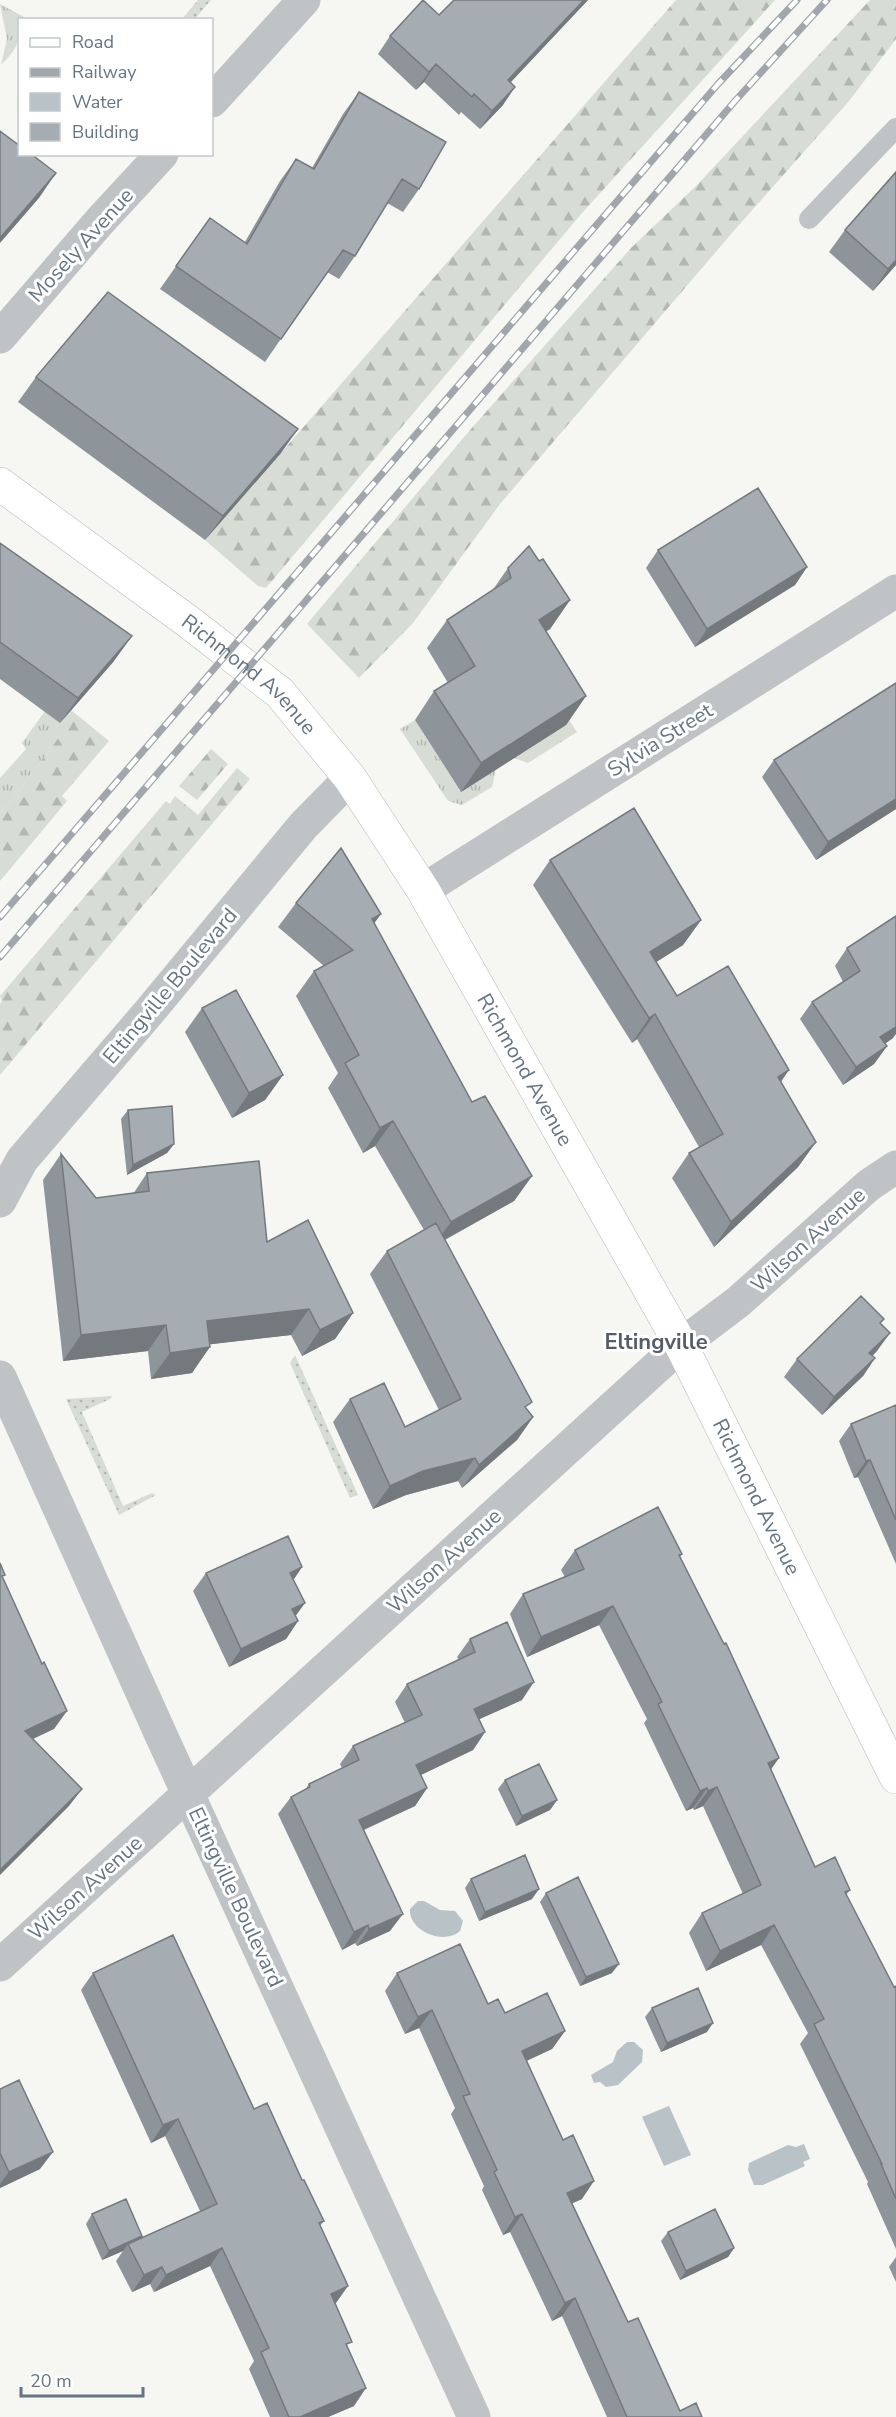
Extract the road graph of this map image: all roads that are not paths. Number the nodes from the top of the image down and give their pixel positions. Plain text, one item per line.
1 (304, 0) edge
2 (213, 100) edge
3 (896, 128) edge
4 (160, 156) edge
5 (809, 219) dead end
6 (0, 337) edge
7 (0, 484) edge
8 (896, 591) edge
9 (350, 778) junction
10 (423, 890) junction
11 (896, 1167) edge
12 (0, 1201) edge
13 (681, 1345) junction
14 (0, 1377) edge
15 (896, 1777) edge
16 (188, 1794) junction
17 (0, 1965) edge
18 (474, 2417) edge

1 - 2 street
3 - 5 lane
4 - 6 street, Mosely Avenue
7 - 9 main road, Richmond Avenue
8 - 10 street, Sylvia Street
9 - 10 main road, Richmond Avenue
9 - 12 street, Eltingville Boulevard
10 - 13 main road, Richmond Avenue
11 - 13 street, Wilson Avenue
13 - 15 main road, Richmond Avenue
13 - 16 street, Wilson Avenue
14 - 16 street, Eltingville Boulevard
16 - 17 street, Wilson Avenue
16 - 18 street, Eltingville Boulevard

